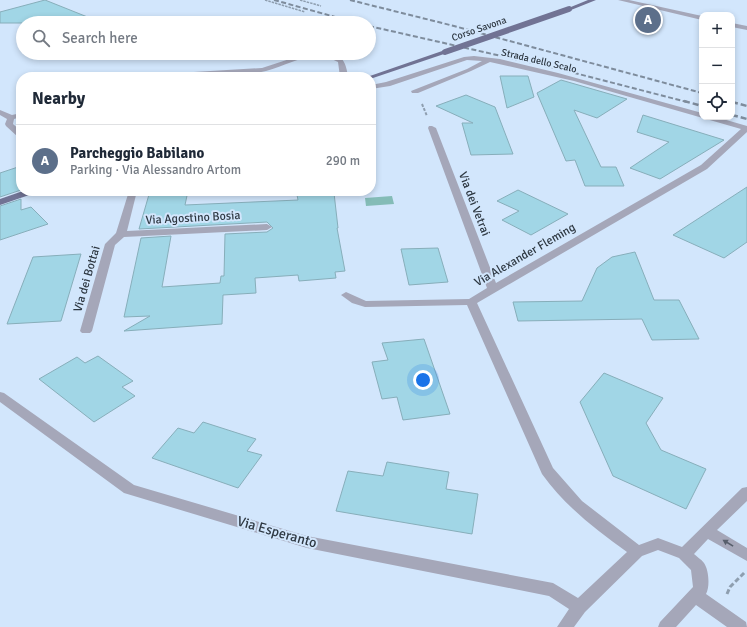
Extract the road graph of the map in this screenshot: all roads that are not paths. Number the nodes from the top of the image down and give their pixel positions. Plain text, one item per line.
1 (593, 0) edge
2 (621, 0) edge
3 (699, 17) edge
4 (735, 26) edge
5 (747, 28) edge
6 (293, 60) edge
7 (339, 60) edge
8 (488, 60) junction
9 (229, 72) edge
10 (344, 72) edge
11 (376, 75) edge
12 (376, 86) edge
13 (415, 91) road end
14 (0, 112) edge
15 (699, 115) edge
16 (16, 116) edge
17 (11, 118) junction
18 (718, 120) edge
19 (432, 128) road end
20 (747, 128) edge
21 (16, 130) edge
22 (17, 196) edge
23 (132, 196) edge
24 (0, 202) edge
25 (267, 227) dead end
26 (121, 234) junction
27 (493, 289) junction
28 (346, 295) dead end
29 (470, 302) junction
30 (86, 331) dead end
31 (0, 396) edge
32 (747, 492) edge
33 (708, 532) junction
34 (637, 552) junction
35 (684, 554) junction
36 (747, 555) edge
37 (695, 595) junction
38 (579, 606) junction
39 (565, 627) edge
40 (666, 627) edge
41 (740, 627) edge

1 - 11 main road, Corso Savona, bridge
2 - 3 street
4 - 5 street
6 - 9 street
7 - 10 street
8 - 12 street, Strada dello Scalo
8 - 13 street
8 - 15 street, Strada dello Scalo
14 - 17 street
16 - 17 street
17 - 21 street
18 - 20 street
19 - 27 street, Via dei Vetrai
20 - 27 street, Via Alexander Fleming
22 - 24 main road
23 - 26 street, Via dei Bottai
25 - 26 street, Via Agostino Bosia
26 - 30 street, Via dei Bottai
27 - 29 street, Via Alexander Fleming
28 - 29 street
29 - 34 street, Via Alexander Fleming
31 - 38 street, Via Esperanto
32 - 33 street
33 - 35 street
36 -> 33 street
34 - 35 street
34 - 38 street
35 - 37 street
37 - 40 street
37 - 41 street
38 - 39 street

